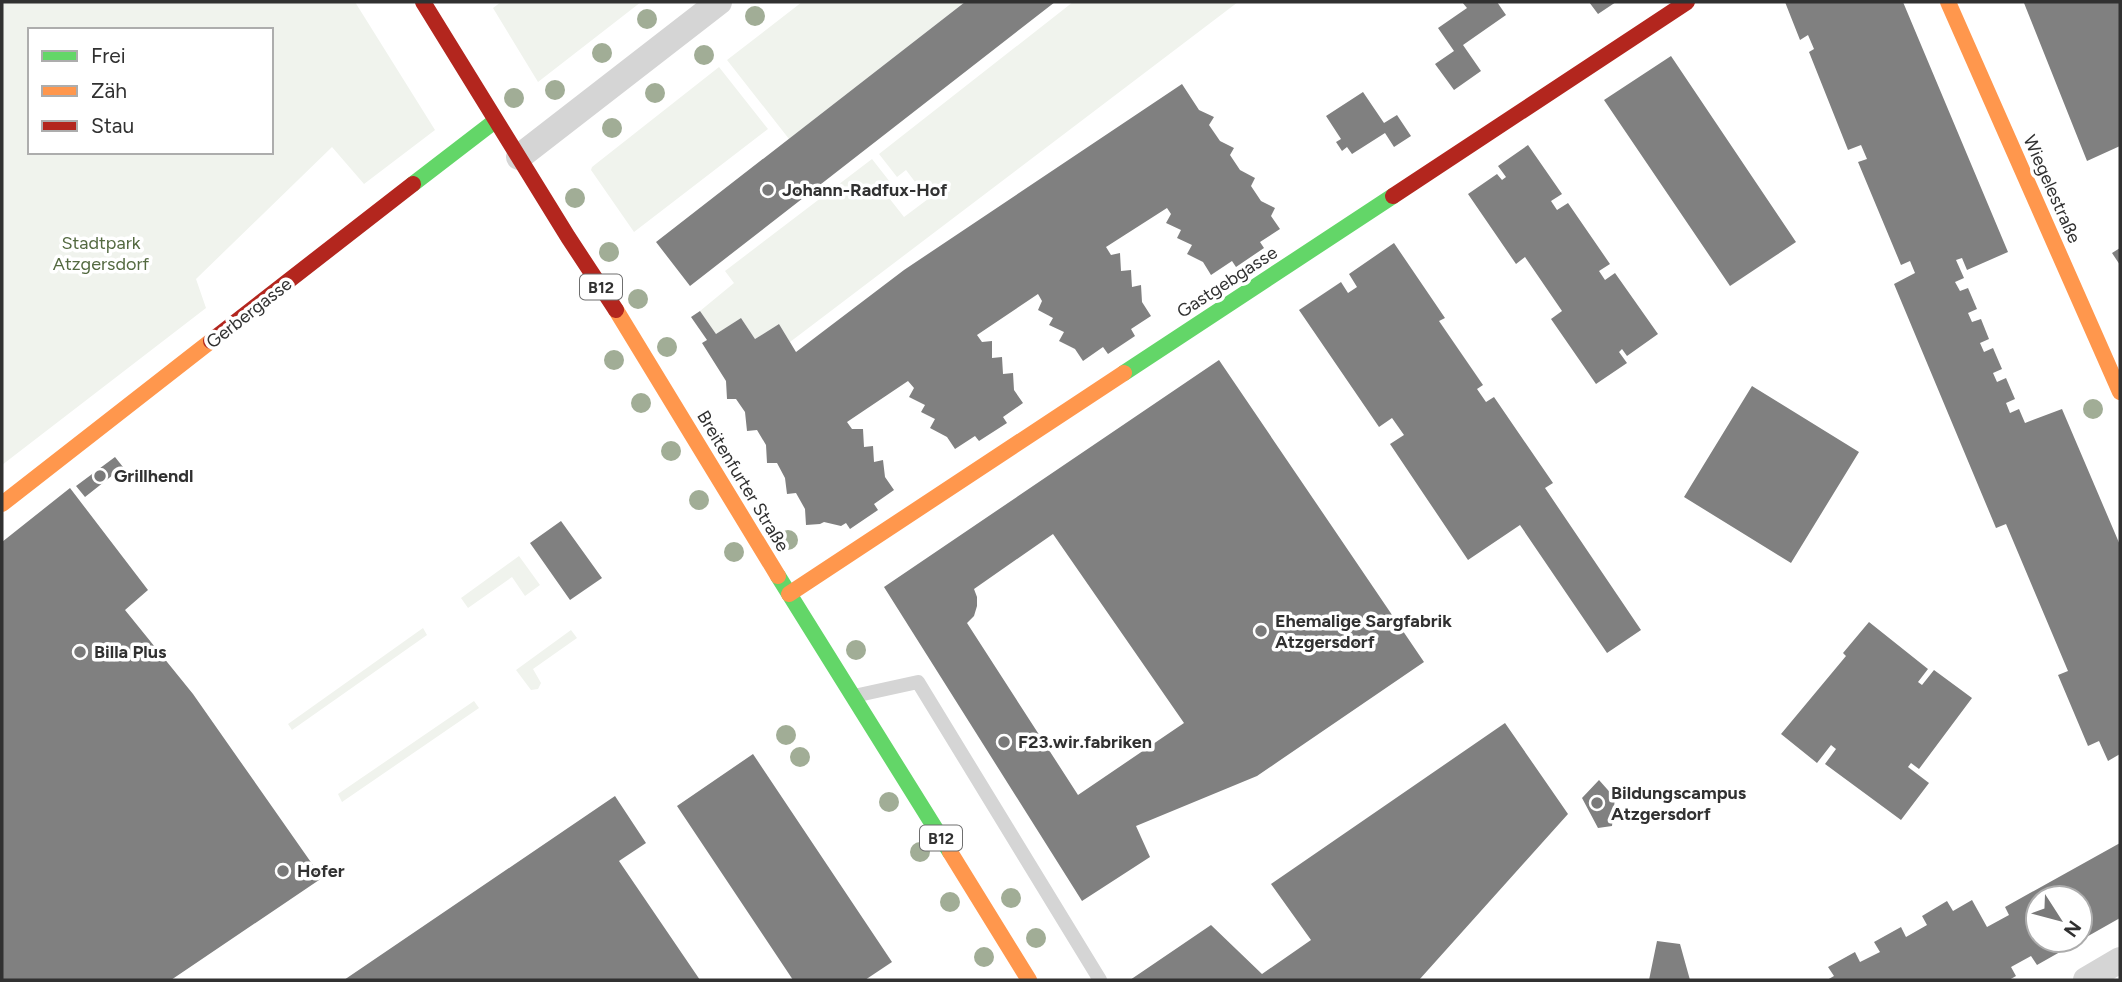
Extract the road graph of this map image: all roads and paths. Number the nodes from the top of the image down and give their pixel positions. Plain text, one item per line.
1 (422, 2) edge
2 (719, 2) edge
3 (1687, 2) edge
4 (1948, 2) edge
5 (495, 121) junction
6 (519, 157) junction
7 (2120, 392) edge
8 (2, 504) edge
9 (789, 594) junction
10 (853, 696) junction
11 (2120, 961) edge
12 (1029, 980) edge
13 (1100, 980) edge
14 (2086, 980) edge

1 - 5 street, Breitenfurter Straße / B12
2 - 6 street
3 - 9 street, Gastgebgasse
4 - 7 street, Wiegelestraße
5 - 6 street, Breitenfurter Straße / B12
5 - 8 street, Gerbergasse
6 - 9 street, Breitenfurter Straße / B12
9 - 10 street, Breitenfurter Straße / B12
10 - 12 street, Breitenfurter Straße / B12
10 - 13 lane
11 - 14 street

